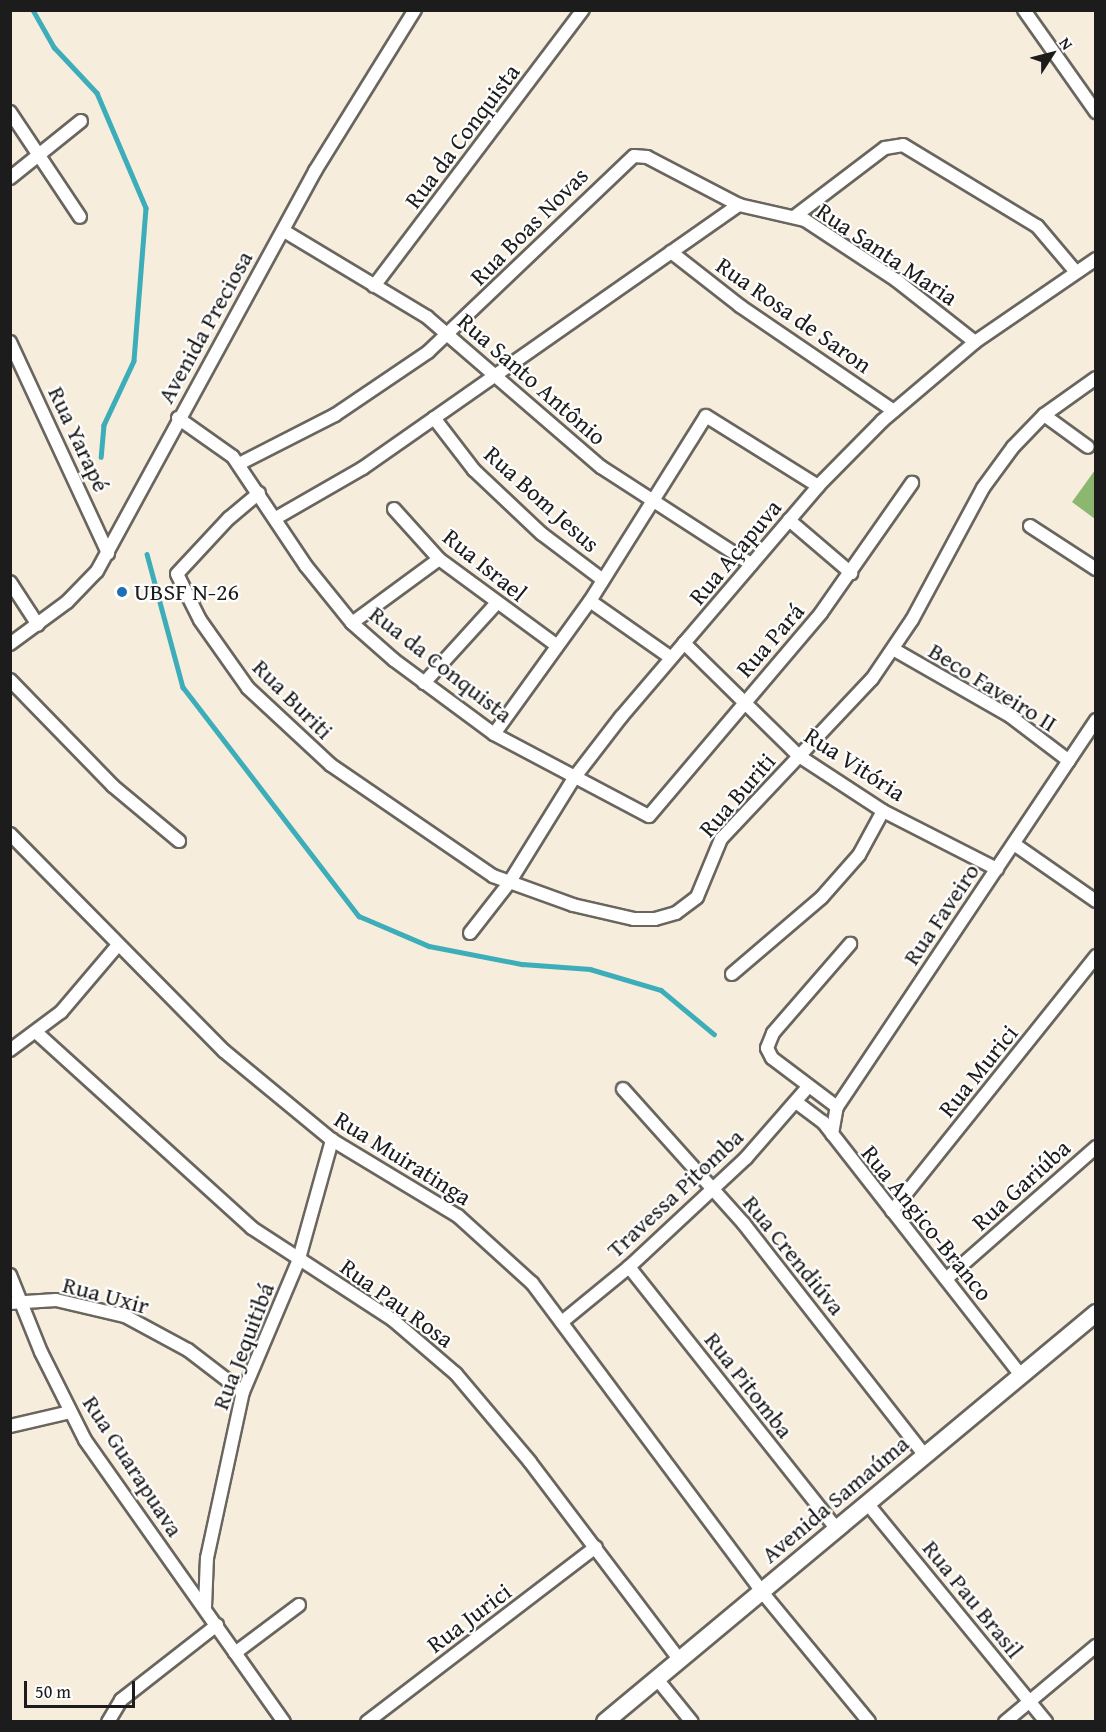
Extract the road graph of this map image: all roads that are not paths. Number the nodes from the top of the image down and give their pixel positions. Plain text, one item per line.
1 (415, 10) edge
2 (583, 10) edge
3 (1024, 10) edge
4 (10, 112) edge
5 (1095, 112) edge
6 (81, 121) dead end
7 (40, 154) junction
8 (638, 156) joint
9 (10, 178) edge
10 (739, 205) junction
11 (80, 217) dead end
12 (794, 217) junction
13 (284, 231) junction
14 (671, 252) junction
15 (1095, 259) edge
16 (1076, 272) junction
17 (374, 286) junction
18 (448, 333) junction
19 (10, 342) edge
20 (975, 342) junction
21 (494, 373) junction
22 (1095, 378) edge
23 (894, 411) junction
24 (1044, 415) junction
25 (178, 418) junction
26 (434, 418) junction
27 (1088, 447) dead end
28 (239, 464) junction
29 (912, 483) dead end
30 (818, 486) junction
31 (259, 493) junction
32 (654, 499) junction
33 (394, 509) dead end
34 (276, 518) junction
35 (789, 520) junction
36 (1030, 526) dead end
37 (108, 553) junction
38 (439, 559) junction
39 (751, 564) junction
40 (1095, 569) edge
41 (851, 573) junction
42 (603, 580) junction
43 (10, 582) edge
44 (590, 601) junction
45 (496, 604) junction
46 (352, 623) junction
47 (38, 625) junction
48 (684, 643) junction
49 (10, 644) edge
50 (556, 645) junction
51 (893, 649) junction
52 (670, 657) junction
53 (10, 680) edge
54 (424, 683) junction
55 (744, 702) junction
56 (1095, 720) edge
57 (494, 734) junction
58 (799, 756) junction
59 (1069, 761) junction
60 (574, 777) junction
61 (883, 811) junction
62 (649, 816) joint
63 (10, 834) edge
64 (179, 841) dead end
65 (1014, 844) junction
66 (997, 868) junction
67 (509, 884) junction
68 (1094, 896) edge
69 (470, 933) dead end
70 (850, 944) dead end
71 (118, 945) junction
72 (1095, 956) edge
73 (732, 974) dead end
74 (37, 1033) junction
75 (10, 1050) edge
76 (808, 1087) junction
77 (623, 1089) dead end
78 (796, 1102) junction
79 (837, 1107) junction
80 (832, 1134) junction
81 (332, 1140) junction
82 (1095, 1147) edge
83 (713, 1190) junction
84 (892, 1211) junction
85 (298, 1262) junction
86 (629, 1267) junction
87 (10, 1275) edge
88 (946, 1279) junction
89 (15, 1302) edge
90 (1095, 1313) edge
91 (563, 1321) junction
92 (1021, 1375) junction
93 (243, 1392) junction
94 (70, 1412) junction
95 (10, 1426) edge
96 (924, 1454) junction
97 (867, 1503) junction
98 (837, 1529) junction
99 (596, 1547) junction
100 (762, 1592) junction
101 (299, 1605) dead end
102 (205, 1607) junction
103 (217, 1625) junction
104 (1095, 1646) edge
105 (235, 1653) junction
106 (680, 1659) junction
107 (657, 1678) junction
108 (1030, 1702) junction
109 (108, 1720) edge
110 (284, 1722) edge
111 (367, 1722) edge
112 (605, 1722) edge
113 (692, 1722) edge
114 (869, 1722) edge
115 (1005, 1722) edge
116 (1046, 1722) edge

1 - 13 street, Avenida Preciosa
2 - 17 street, Rua da Conquista
3 - 5 street
4 - 7 street
6 - 7 street
7 - 9 street
7 - 11 street
8 - 10 street, Rua Santa Maria
8 - 18 street, Rua Boas Novas
10 - 12 street, Rua Santa Maria
10 - 14 street
12 - 16 street
12 - 20 street, Rua Santa Maria
13 - 17 street, Rua Santo Antônio
13 - 25 street, Avenida Preciosa
14 - 21 street
14 - 23 street, Rua Rosa de Saron
15 - 16 street, Rua Açapuva
16 - 20 street, Rua Açapuva
17 - 18 street, Rua Santo Antônio
18 - 21 street, Rua Santo Antônio
18 - 28 street, Rua Boas Novas
19 - 37 street, Rua Yarapé
20 - 23 street, Rua Açapuva
21 - 26 street
21 - 32 street, Rua Santo Antônio
22 - 24 street, Rua Buriti
23 - 30 street, Rua Açapuva
24 - 27 street
24 - 51 street, Rua Buriti
25 - 28 street, Rua da Conquista
25 - 37 street, Avenida Preciosa
26 - 34 street
26 - 42 street, Rua Bom Jesus
28 - 31 street, Rua da Conquista
29 - 41 street, Rua Pará
30 - 32 street
30 - 35 street, Rua Açapuva
31 - 34 street, Rua da Conquista
31 - 67 street, Rua Buriti
32 - 39 street, Rua Santo Antônio
32 - 42 street
33 - 38 street, Rua Israel
34 - 46 street, Rua da Conquista
35 - 39 street, Rua Açapuva
35 - 41 street
36 - 40 street
37 - 47 street, Avenida Preciosa
38 - 45 street, Rua Israel
38 - 46 street
39 - 48 street, Rua Açapuva
41 - 55 street, Rua Pará
42 - 44 street
43 - 47 street
44 - 50 street
44 - 52 street
45 - 50 street, Rua Israel
45 - 54 street
46 - 54 street, Rua da Conquista
47 - 49 street, Avenida Preciosa
48 - 52 street, Rua Açapuva
48 - 55 street, Rua Vitória
50 - 57 street
51 - 58 street, Rua Buriti
51 - 59 street, Beco Faveiro II
52 - 60 street, Rua Açapuva
53 - 64 street
54 - 57 street, Rua da Conquista
55 - 58 street, Rua Vitória
55 - 62 street, Rua Pará
56 - 59 street, Rua Faveiro
57 - 60 street, Rua da Conquista
58 - 61 street, Rua Vitória
58 - 67 street, Rua Buriti
59 - 65 street, Rua Faveiro
60 - 62 street, Rua da Conquista
60 - 67 street, Rua Açapuva
61 - 66 street, Rua Vitória
61 - 73 street
63 - 71 street, Rua Muiratinga
65 - 66 street, Rua Faveiro
65 - 68 street
66 - 79 street, Rua Faveiro
67 - 69 street, Rua Açapuva
70 - 76 street
71 - 74 street
71 - 81 street, Rua Muiratinga
72 - 84 street, Rua Murici
74 - 75 street
74 - 85 street, Rua Pau Rosa
76 - 78 street, Travessa Pitomba
76 - 79 street
77 - 83 street, Rua Crendiúva
78 - 80 street, Rua Angico-Branco
78 - 83 street, Travessa Pitomba
79 - 80 street, Rua Faveiro
80 - 84 street, Rua Angico-Branco
81 - 85 street, Rua Jequitibá
81 - 91 street, Rua Muiratinga
82 - 88 street, Rua Gariúba
83 - 86 street, Travessa Pitomba
83 - 96 street, Rua Crendiúva
84 - 88 street, Rua Angico-Branco
85 - 93 street, Rua Jequitibá
85 - 99 street, Rua Pau Rosa
86 - 91 street, Travessa Pitomba
86 - 98 street, Rua Pitomba
87 - 89 street, Rua Guarapuava
88 - 92 street, Rua Angico-Branco
89 - 93 street, Rua Uxir
89 - 94 street, Rua Guarapuava
90 - 92 street, Avenida Samaúma
91 - 100 street, Rua Muiratinga
92 - 96 street, Avenida Samaúma
93 - 102 street, Rua Jequitibá
94 - 95 street
94 - 102 street, Rua Guarapuava
96 - 97 street, Avenida Samaúma
97 - 98 street, Avenida Samaúma
97 - 108 street, Rua Pau Brasil
98 - 100 street, Avenida Samaúma
99 - 106 street, Rua Pau Rosa
99 - 111 street, Rua Jurici
100 - 106 street, Avenida Samaúma
100 - 114 street, Rua Muiratinga
101 - 105 street
102 - 103 street, Rua Guarapuava
103 - 105 street, Rua Guarapuava
103 - 109 street
104 - 108 street
105 - 110 street, Rua Guarapuava
106 - 107 street, Avenida Samaúma
107 - 112 street, Avenida Samaúma
107 - 113 street
108 - 115 street
108 - 116 street, Rua Pau Brasil

